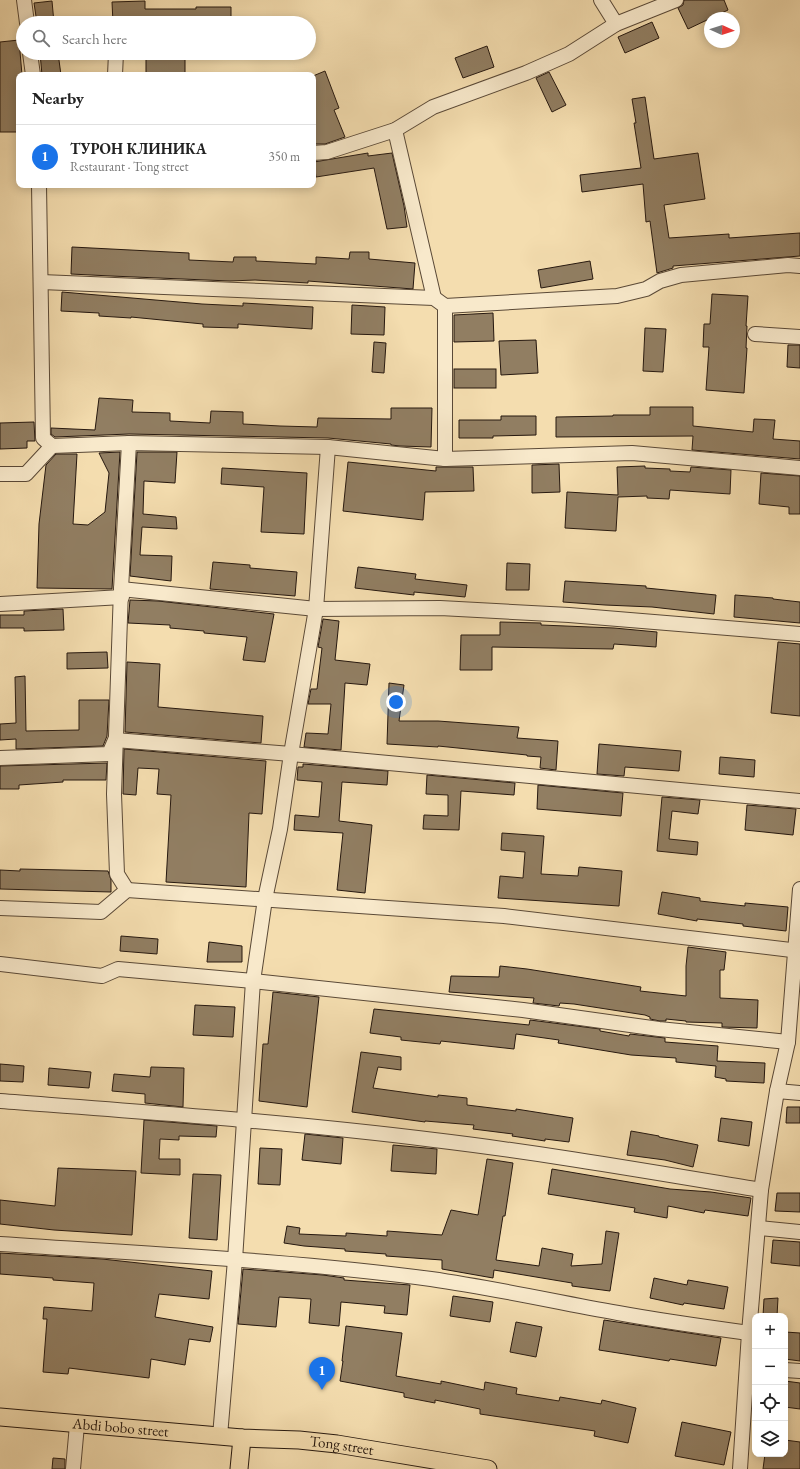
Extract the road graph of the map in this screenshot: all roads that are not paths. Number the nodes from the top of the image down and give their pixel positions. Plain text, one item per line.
1 (24, 0) edge
2 (601, 0) edge
3 (676, 0) edge
4 (26, 16) edge
5 (616, 24) junction
6 (31, 60) edge
7 (116, 60) edge
8 (33, 72) edge
9 (115, 72) edge
10 (395, 130) junction
11 (316, 153) edge
12 (40, 188) edge
13 (800, 266) edge
14 (41, 282) junction
15 (439, 302) junction
16 (755, 334) dead end
17 (800, 337) edge
18 (129, 443) junction
19 (52, 446) junction
20 (328, 447) junction
21 (445, 459) junction
22 (800, 468) edge
23 (0, 474) edge
24 (121, 593) junction
25 (0, 604) edge
26 (316, 609) junction
27 (800, 634) edge
28 (115, 740) junction
29 (291, 754) junction
30 (0, 758) edge
31 (800, 801) edge
32 (800, 889) edge
33 (127, 890) junction
34 (266, 898) junction
35 (0, 908) edge
36 (797, 950) edge
37 (0, 964) edge
38 (253, 981) junction
39 (788, 1042) junction
40 (776, 1091) junction
41 (800, 1093) edge
42 (0, 1101) edge
43 (244, 1120) junction
44 (761, 1190) junction
45 (759, 1228) junction
46 (800, 1232) edge
47 (0, 1244) edge
48 (235, 1260) junction
49 (749, 1333) junction
50 (751, 1367) edge
51 (788, 1370) edge
52 (800, 1371) edge
53 (0, 1417) edge
54 (77, 1424) junction
55 (220, 1436) junction
56 (242, 1438) junction
57 (73, 1469) edge
58 (239, 1469) edge
59 (488, 1469) edge
60 (740, 1469) edge

1 - 4 street
2 - 5 street
3 - 5 street
5 - 10 street
6 - 8 street
7 - 9 street
10 - 11 street
10 - 15 street
12 - 14 street
13 - 15 street
14 - 15 street
14 - 19 street
15 - 21 street
16 - 17 street
18 - 19 street
18 - 20 street
18 - 24 street
19 - 23 street
20 - 21 street
20 - 26 street
21 - 22 street
24 - 25 street
24 - 26 street
24 - 28 street
26 - 27 street
26 - 29 street
28 - 29 street
28 - 30 street
28 - 33 street
29 - 31 street
29 - 34 street
32 - 36 street
33 - 34 street
33 - 35 street
34 - 36 street
34 - 38 street
36 - 39 street
37 - 38 street
38 - 39 street
38 - 43 street
39 - 40 street
40 - 41 street
40 - 44 street
42 - 43 street
43 - 44 street
43 - 48 street
44 - 45 street
45 - 46 street
45 - 49 street
47 - 48 street
48 - 49 street
48 - 55 street
49 - 50 street
50 - 60 street
51 - 52 street
53 - 54 main road, Abdi bobo street
54 - 55 main road, Abdi bobo street
54 - 57 street
55 - 56 main road, Abdi bobo street
56 - 58 main road
56 - 59 main road, Tong street

